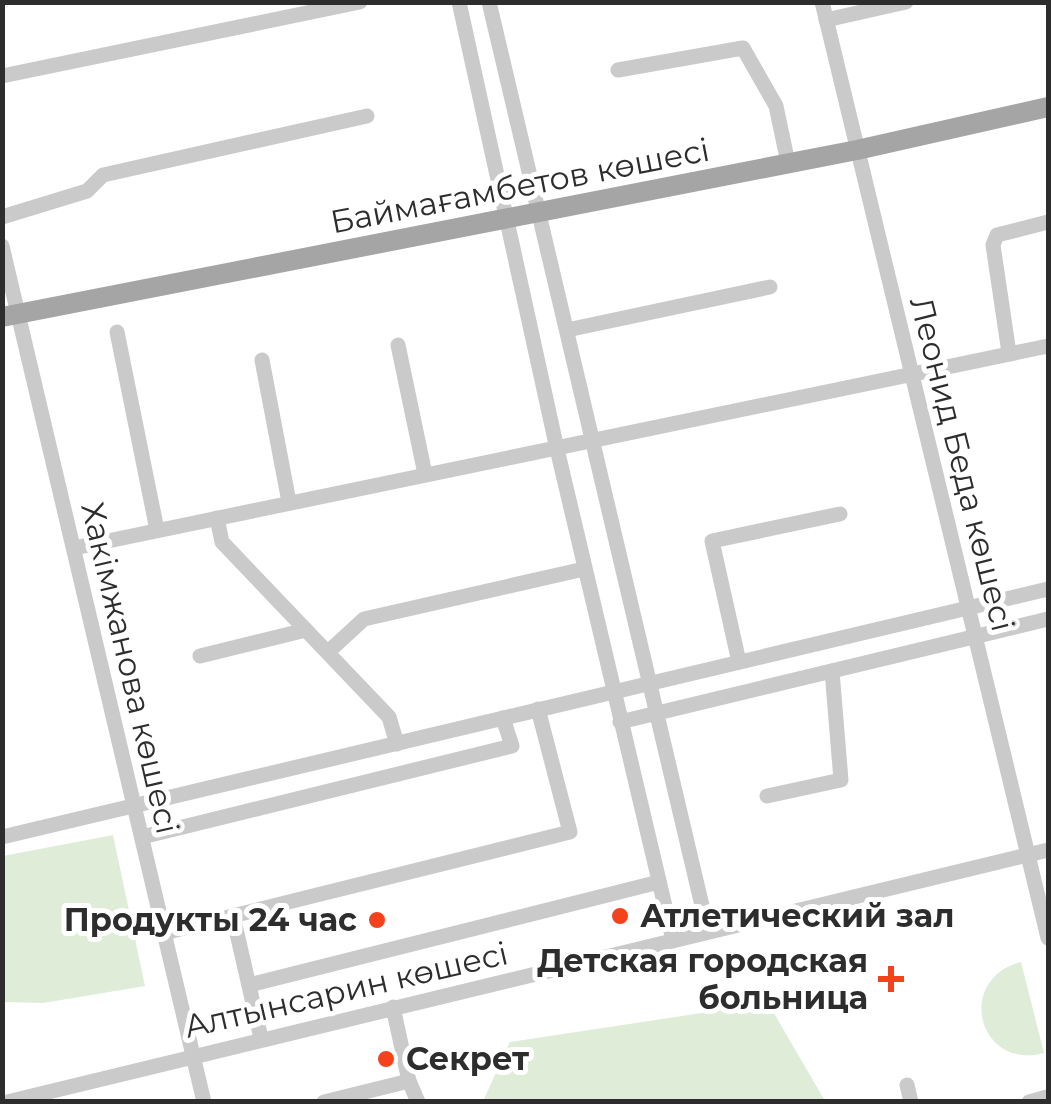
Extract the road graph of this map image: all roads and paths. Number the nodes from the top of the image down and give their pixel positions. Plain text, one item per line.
1 (360, 2) edge
2 (459, 2) edge
3 (489, 2) edge
4 (822, 2) edge
5 (906, 2) edge
6 (826, 20) junction
7 (618, 70) dead end
8 (2, 76) edge
9 (1048, 107) edge
10 (367, 116) dead end
11 (857, 150) junction
12 (788, 163) junction
13 (538, 213) junction
14 (2, 217) edge
15 (507, 219) junction
16 (1048, 222) edge
17 (2, 246) edge
18 (770, 286) dead end
19 (10, 316) edge
20 (567, 330) junction
21 (118, 332) dead end
22 (398, 345) dead end
23 (1048, 346) edge
24 (1009, 353) junction
25 (262, 360) dead end
26 (912, 371) junction
27 (594, 441) junction
28 (556, 449) junction
29 (425, 474) junction
30 (290, 502) junction
31 (840, 514) dead end
32 (217, 518) junction
33 (157, 530) junction
34 (74, 548) junction
35 (584, 570) junction
36 (1048, 589) edge
37 (969, 608) junction
38 (1048, 620) edge
39 (306, 630) junction
40 (976, 637) junction
41 (328, 652) junction
42 (200, 656) dead end
43 (739, 662) junction
44 (832, 672) junction
45 (648, 683) junction
46 (612, 692) junction
47 (538, 710) junction
48 (655, 714) junction
49 (504, 718) junction
50 (620, 722) junction
51 (396, 744) junction
52 (767, 796) dead end
53 (135, 808) junction
54 (2, 837) edge
55 (142, 837) junction
56 (1048, 850) edge
57 (1027, 855) junction
58 (659, 882) junction
59 (232, 916) junction
60 (708, 931) junction
61 (164, 933) junction
62 (1048, 938) edge
63 (673, 940) junction
64 (249, 985) junction
65 (393, 1007) junction
66 (261, 1038) junction
67 (193, 1054) junction
68 (408, 1081) junction
69 (907, 1085) dead end
70 (76, 1093) edge
71 (1047, 1097) edge
72 (7, 1102) edge
73 (204, 1102) edge
74 (324, 1102) edge
75 (418, 1102) edge
76 (911, 1102) edge
77 (1029, 1102) edge

1 - 8 street
2 - 15 street
3 - 13 street
4 - 6 street, Леонид Беда көшесі
5 - 6 street
6 - 11 street, Леонид Беда көшесі
7 - 12 street
9 - 11 main road, Баймағамбетов көшесі
10 - 14 street
11 - 12 main road, Баймағамбетов көшесі
11 - 26 street, Леонид Беда көшесі
12 - 13 main road, Баймағамбетов көшесі
13 - 15 main road, Баймағамбетов көшесі
13 - 20 street
15 - 19 main road, Баймағамбетов көшесі
15 - 28 street
16 - 24 street
17 - 19 street, Хакімжанова көшесі
18 - 20 street
19 - 34 street, Хакімжанова көшесі
20 - 27 street
21 - 33 street
22 - 29 street
23 - 24 street
24 - 26 street
25 - 30 street
26 - 27 street
26 - 37 street, Леонид Беда көшесі
27 - 28 street
27 - 45 street
28 - 29 street
28 - 35 street
29 - 30 street
30 - 32 street
31 - 43 street
32 - 33 street
32 - 39 street
33 - 34 street
34 - 53 street, Хакімжанова көшесі
35 - 41 street
35 - 46 street
36 - 37 street
37 - 40 street, Леонид Беда көшесі
37 - 43 street
38 - 40 street
39 - 41 street
39 - 42 street
40 - 44 street
40 - 57 street, Леонид Беда көшесі
41 - 51 street
43 - 45 street
44 - 48 street
44 - 52 street
45 - 46 street
45 - 48 street
46 - 47 street
46 - 50 street
47 - 49 street
47 - 59 street
48 - 50 street
48 - 60 street
49 - 51 street
49 - 55 street
50 - 58 street
51 - 53 street
53 - 54 street
53 - 55 street, Хакімжанова көшесі
55 - 61 street, Хакімжанова көшесі
56 - 57 street, Алтынсарин көшесі
57 - 60 street, Алтынсарин көшесі
57 - 62 street, Леонид Беда көшесі
58 - 63 street
58 - 64 street
59 - 61 street
59 - 64 street
60 - 63 street, Алтынсарин көшесі
61 - 67 street, Хакімжанова көшесі
63 - 65 street, Алтынсарин көшесі
64 - 66 street
65 - 66 street, Алтынсарин көшесі
65 - 68 street
66 - 67 street, Алтынсарин көшесі
67 - 70 street, Алтынсарин көшесі
67 - 73 street, Хакімжанова көшесі
68 - 74 street
68 - 75 street
69 - 76 street
70 - 72 street, Алтынсарин көшесі
71 - 77 street

